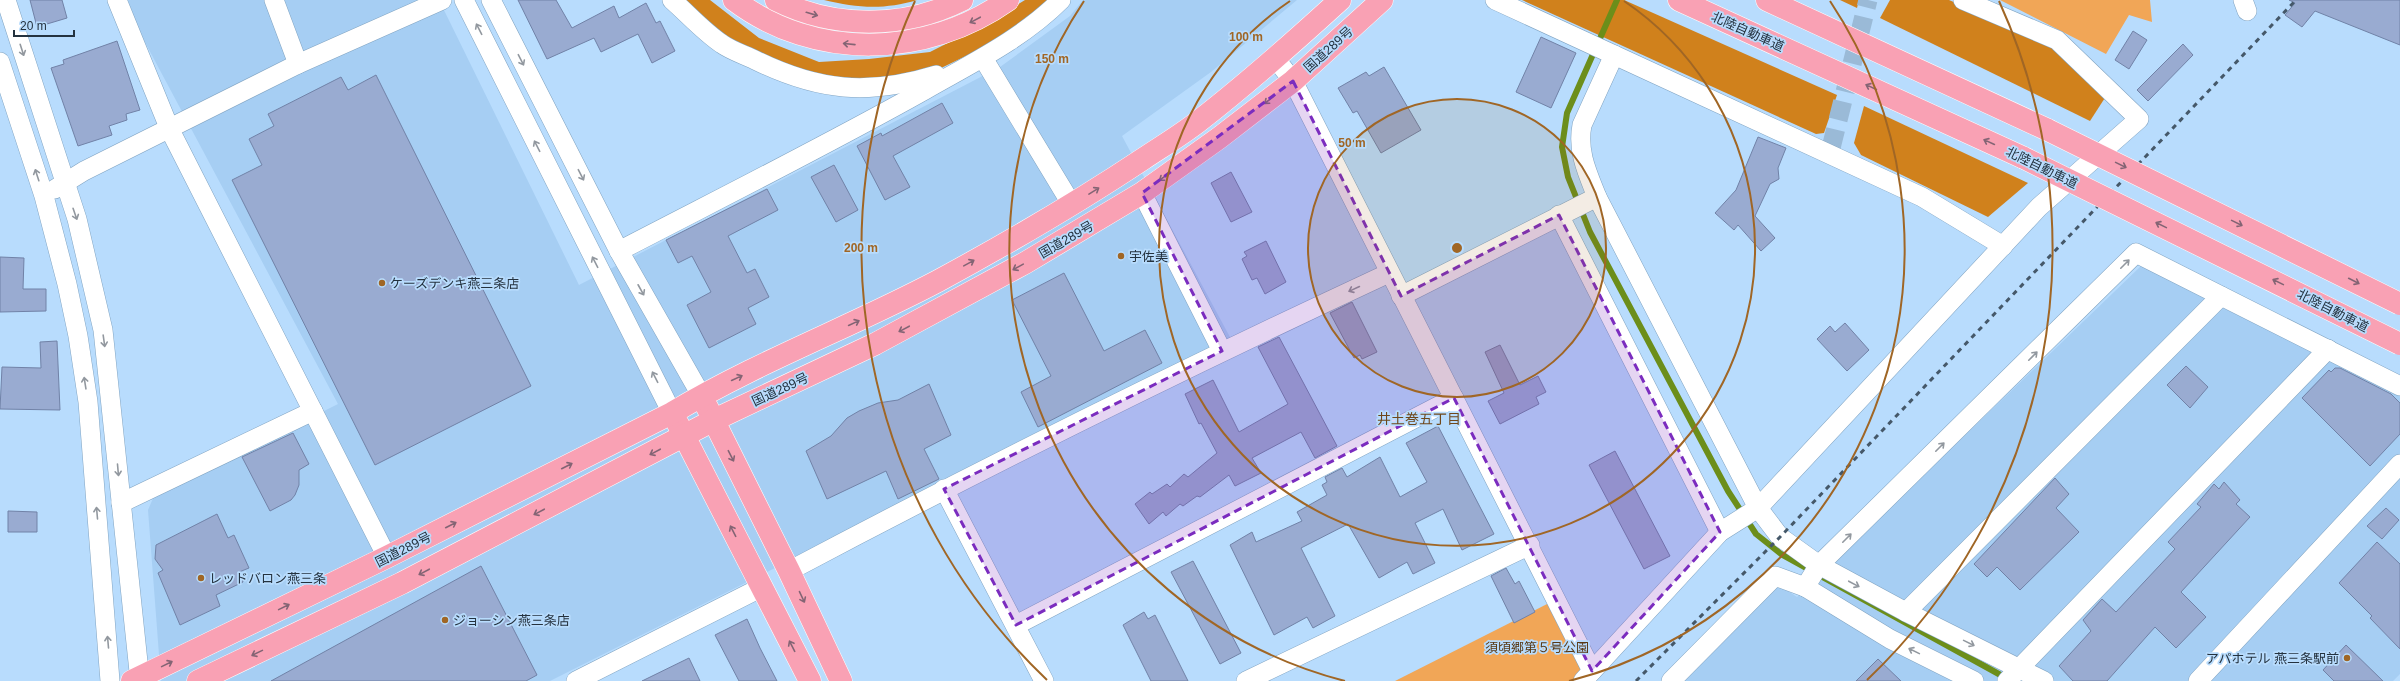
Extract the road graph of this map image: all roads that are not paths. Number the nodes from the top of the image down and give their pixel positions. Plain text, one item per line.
1 (6, 0) edge
2 (117, 0) edge
3 (274, 0) edge
4 (442, 0) edge
5 (464, 0) edge
6 (491, 0) edge
7 (672, 0) edge
8 (734, 0) edge
9 (776, 0) edge
10 (962, 0) edge
11 (1008, 0) edge
12 (1061, 0) edge
13 (1340, 0) edge
14 (1382, 0) edge
15 (1495, 0) edge
16 (1680, 0) edge
17 (1767, 0) edge
18 (1790, 0) edge
19 (1963, 0) edge
20 (1609, 52) junction
21 (1275, 58) junction
22 (975, 61) junction
23 (0, 62) edge
24 (298, 64) junction
25 (1293, 81) junction
26 (170, 130) junction
27 (2048, 130) junction
28 (64, 183) junction
29 (1142, 193) junction
30 (44, 196) junction
31 (1592, 199) junction
32 (1072, 205) junction
33 (1564, 212) junction
34 (2003, 246) junction
35 (619, 251) junction
36 (1389, 273) junction
37 (1401, 296) junction
38 (2221, 296) junction
39 (2400, 304) edge
40 (2400, 344) edge
41 (2328, 349) junction
42 (1222, 351) junction
43 (2400, 386) edge
44 (701, 395) junction
45 (1454, 398) junction
46 (313, 411) junction
47 (672, 413) junction
48 (714, 420) junction
49 (685, 436) junction
50 (2400, 464) edge
51 (944, 488) junction
52 (121, 503) junction
53 (1754, 511) junction
54 (1723, 529) junction
55 (1530, 545) junction
56 (387, 557) junction
57 (1819, 565) junction
58 (789, 571) junction
59 (762, 586) junction
60 (1804, 587) junction
61 (1906, 612) junction
62 (1016, 625) junction
63 (2013, 674) edge
64 (597, 676) edge
65 (1587, 676) edge
66 (138, 680) edge
67 (110, 681) edge
68 (198, 681) edge
69 (576, 681) edge
70 (810, 681) edge
71 (841, 681) edge
72 (1044, 681) edge
73 (1246, 681) edge
74 (1670, 681) edge
75 (1974, 681) edge
76 (2044, 681) edge
77 (2198, 681) edge

1 -> 28 street
2 - 26 street
3 - 24 street
4 - 24 street
47 -> 5 street
6 -> 35 street
7 - 22 street
11 -> 8 highway
9 -> 10 highway
12 - 22 street
13 - 21 highway, 国道289号
14 - 25 highway, 国道289号
15 - 20 street
40 -> 16 highway, 北陸自動車道, bridge
17 - 27 highway
18 - 27 highway
19 - 34 street
20 - 31 street
20 - 34 street
21 - 25 street
32 -> 21 highway, 国道289号
22 - 32 street
22 - 35 street
30 -> 23 street
24 - 26 street
25 -> 29 highway, 国道289号
25 - 36 street
26 - 28 street
26 - 46 street
27 -> 39 highway, bridge
28 - 30 street
28 -> 52 street
29 - 42 street
29 -> 48 highway, 国道289号
67 -> 30 street
31 - 33 street
31 - 53 street
44 -> 32 highway, 国道289号
33 - 37 street
33 - 54 street
34 - 53 street
35 -> 44 street
36 - 37 street
36 -> 42 street
37 - 45 street
38 - 41 street
57 -> 38 street
38 - 61 street
41 - 43 street
41 - 63 street
42 - 51 street
44 - 47 highway, 国道289号
44 - 48 highway
45 - 55 street
45 - 62 street
46 - 52 street
46 - 56 street
47 - 49 highway
56 -> 47 highway, 国道289号
48 - 49 highway, 国道289号
48 -> 58 highway
59 -> 49 highway
49 -> 68 highway, 国道289号
50 - 77 street
51 - 58 street
51 - 62 street
52 - 66 street
53 - 54 street
53 - 57 street
54 - 65 street
55 - 65 street
55 - 73 street
66 -> 56 highway, 国道289号
57 - 60 street
57 -> 61 street
58 -> 71 highway
59 - 64 street
70 -> 59 highway
60 - 74 street
75 -> 60 street
61 -> 63 street
62 - 72 street
63 - 76 street
64 - 69 street

